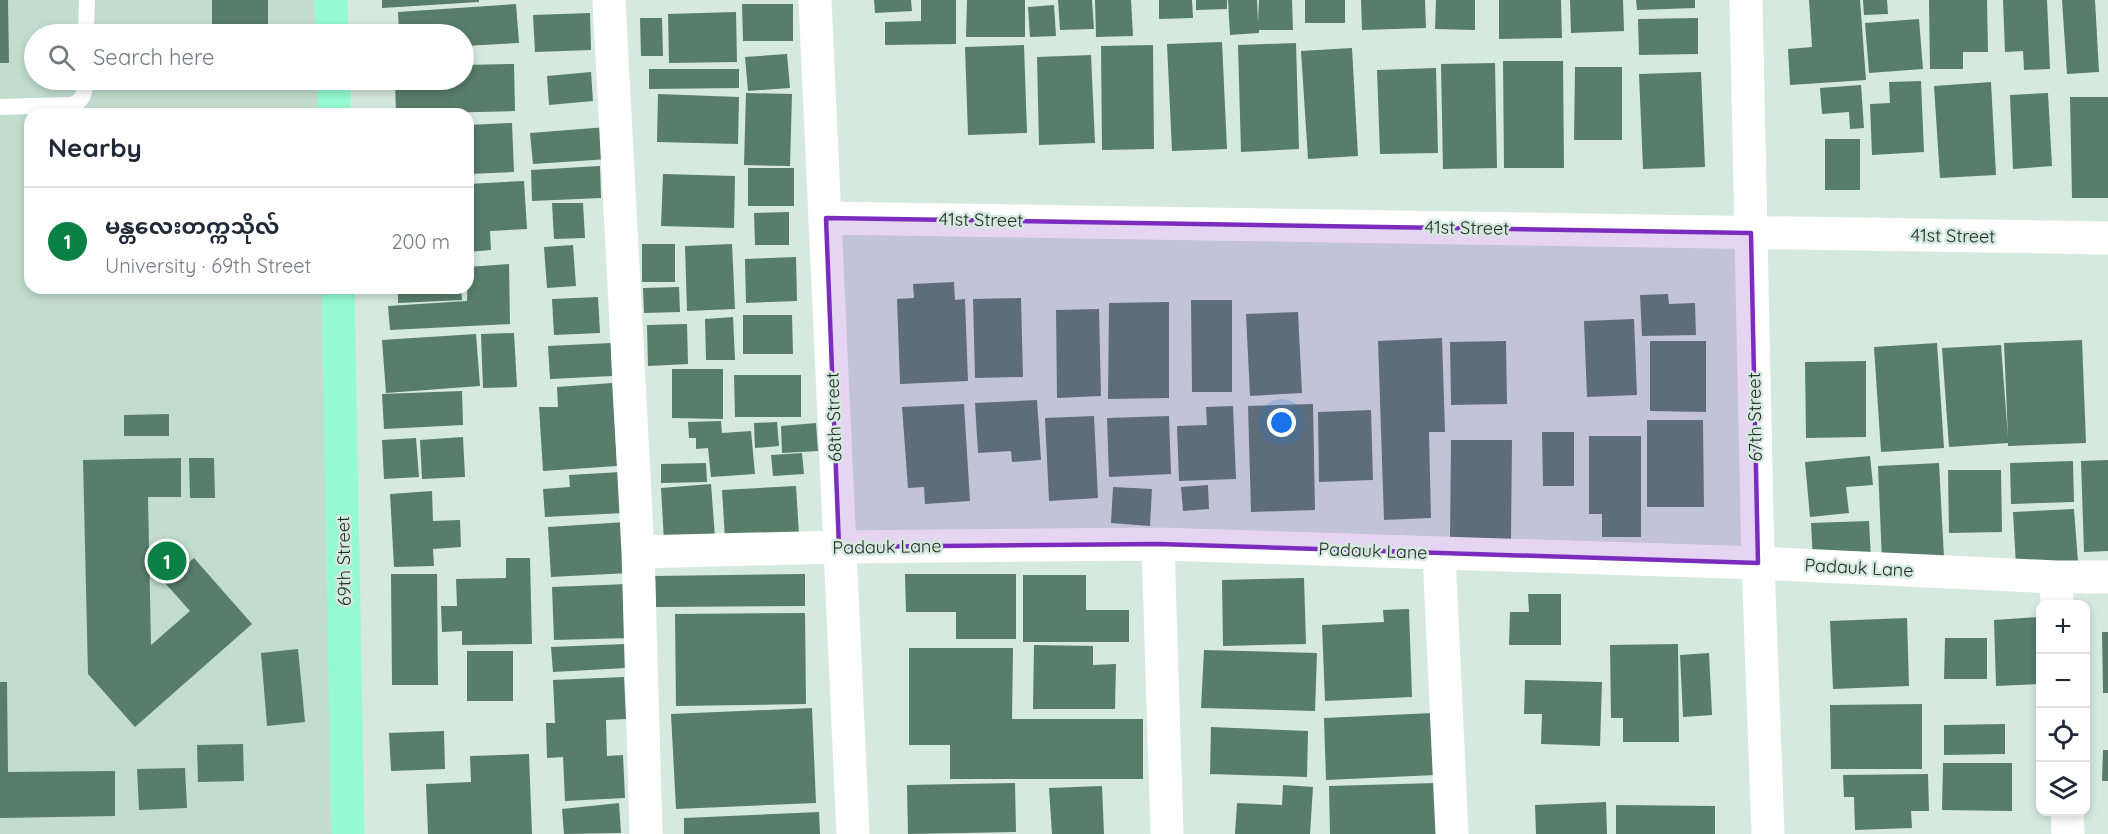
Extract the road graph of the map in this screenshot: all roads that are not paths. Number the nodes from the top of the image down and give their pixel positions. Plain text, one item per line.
1 (87, 0) edge
2 (331, 0) edge
3 (609, 0) edge
4 (815, 0) edge
5 (1746, 0) edge
6 (86, 24) edge
7 (332, 24) edge
8 (84, 90) edge
9 (334, 90) edge
10 (0, 107) edge
11 (334, 108) edge
12 (826, 218) junction
13 (1751, 233) junction
14 (2108, 238) edge
15 (338, 294) edge
16 (1158, 544) junction
17 (839, 548) junction
18 (638, 552) junction
19 (1439, 554) junction
20 (1758, 563) junction
21 (2108, 578) edge
22 (2057, 591) edge
23 (2067, 816) edge
24 (348, 834) edge
25 (646, 834) edge
26 (853, 834) edge
27 (1167, 834) edge
28 (1452, 834) edge
29 (1768, 834) edge
30 (2068, 834) edge

1 - 6 lane
2 - 7 main road
3 - 18 street
4 - 12 street, 68th Street
5 - 13 street, 67th Street
8 - 10 lane
9 - 11 main road
12 - 13 street, 41st Street
12 - 17 street, 68th Street
13 - 14 street, 41st Street
13 - 20 street, 67th Street
15 - 24 main road, 69th Street
16 - 17 street, Padauk Lane
16 - 19 street, Padauk Lane
16 - 27 street
17 - 18 street, Padauk Lane
17 - 26 street, 68th Street
18 - 25 street
19 - 20 street, Padauk Lane
19 - 28 street
20 - 22 street, Padauk Lane
20 - 29 street, 67th Street
21 - 22 street, Padauk Lane
23 - 30 street

